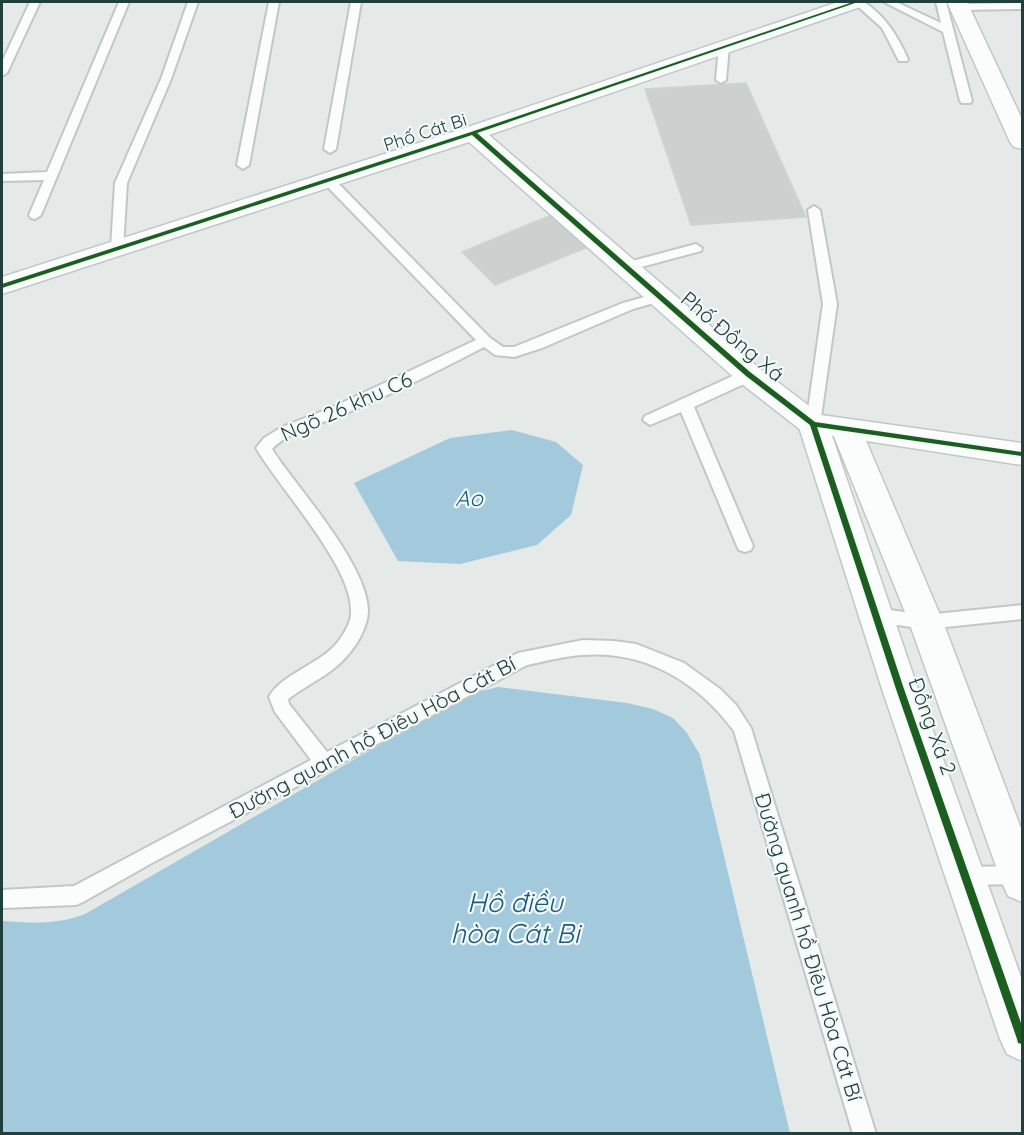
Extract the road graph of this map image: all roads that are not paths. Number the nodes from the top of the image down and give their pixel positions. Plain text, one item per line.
1 (35, 2) edge
2 (124, 2) edge
3 (194, 2) edge
4 (274, 2) edge
5 (356, 2) edge
6 (857, 2) edge
7 (890, 2) edge
8 (952, 3) edge
9 (1023, 6) edge
10 (948, 30) junction
11 (724, 46) junction
12 (903, 59) dead end
13 (2, 73) edge
14 (721, 80) dead end
15 (966, 101) dead end
16 (1020, 129) edge
17 (473, 133) junction
18 (330, 149) dead end
19 (243, 165) dead end
20 (51, 176) junction
21 (2, 177) edge
22 (327, 179) junction
23 (814, 210) dead end
24 (34, 215) dead end
25 (117, 248) junction
26 (696, 248) dead end
27 (626, 267) junction
28 (2, 286) edge
29 (659, 297) junction
30 (485, 341) junction
31 (748, 374) junction
32 (686, 406) junction
33 (650, 420) dead end
34 (829, 426) junction
35 (1023, 454) edge
36 (745, 546) dead end
37 (1023, 612) edge
38 (875, 615) junction
39 (926, 622) junction
40 (324, 763) junction
41 (967, 876) junction
42 (1022, 878) edge
43 (2, 899) edge
44 (1023, 1040) edge
45 (865, 1134) edge

1 - 13 lane
2 - 20 lane
3 - 25 lane
4 - 19 lane
5 - 18 lane
6 - 11 street, Phố Cát Bi
6 - 12 lane
7 - 10 lane
8 - 9 lane
8 - 10 lane
8 - 16 street
10 - 15 lane
11 - 14 lane
11 - 17 street, Phố Cát Bi
17 - 22 street, Phố Cát Bi
17 - 27 street, Phố Đồng Xá
20 - 21 lane
20 - 24 lane
22 - 25 street, Phố Cát Bi
22 - 30 lane
23 - 34 lane
25 - 28 street, Phố Cát Bi
26 - 27 lane
27 - 29 street, Phố Đồng Xá
29 - 30 lane
29 - 31 street, Phố Đồng Xá
30 - 40 lane, Ngõ 26 khu C6
31 - 32 lane
31 - 34 street, Phố Đồng Xá
32 - 33 lane
32 - 36 lane
34 - 35 street, Phố Đồng Xá
34 - 38 street, Đồng Xá 2
34 - 39 street, Đồng Xá 2
37 - 39 lane
38 - 39 lane
38 - 41 street, Đồng Xá 2
39 - 42 street, Đồng Xá 2
40 - 43 lane, Đường quanh hồ Điêu Hòa Cát Bí
40 - 45 lane, Đường quanh hồ Điêu Hòa Cát Bí
41 - 42 lane
41 - 44 street, Đồng Xá 2

